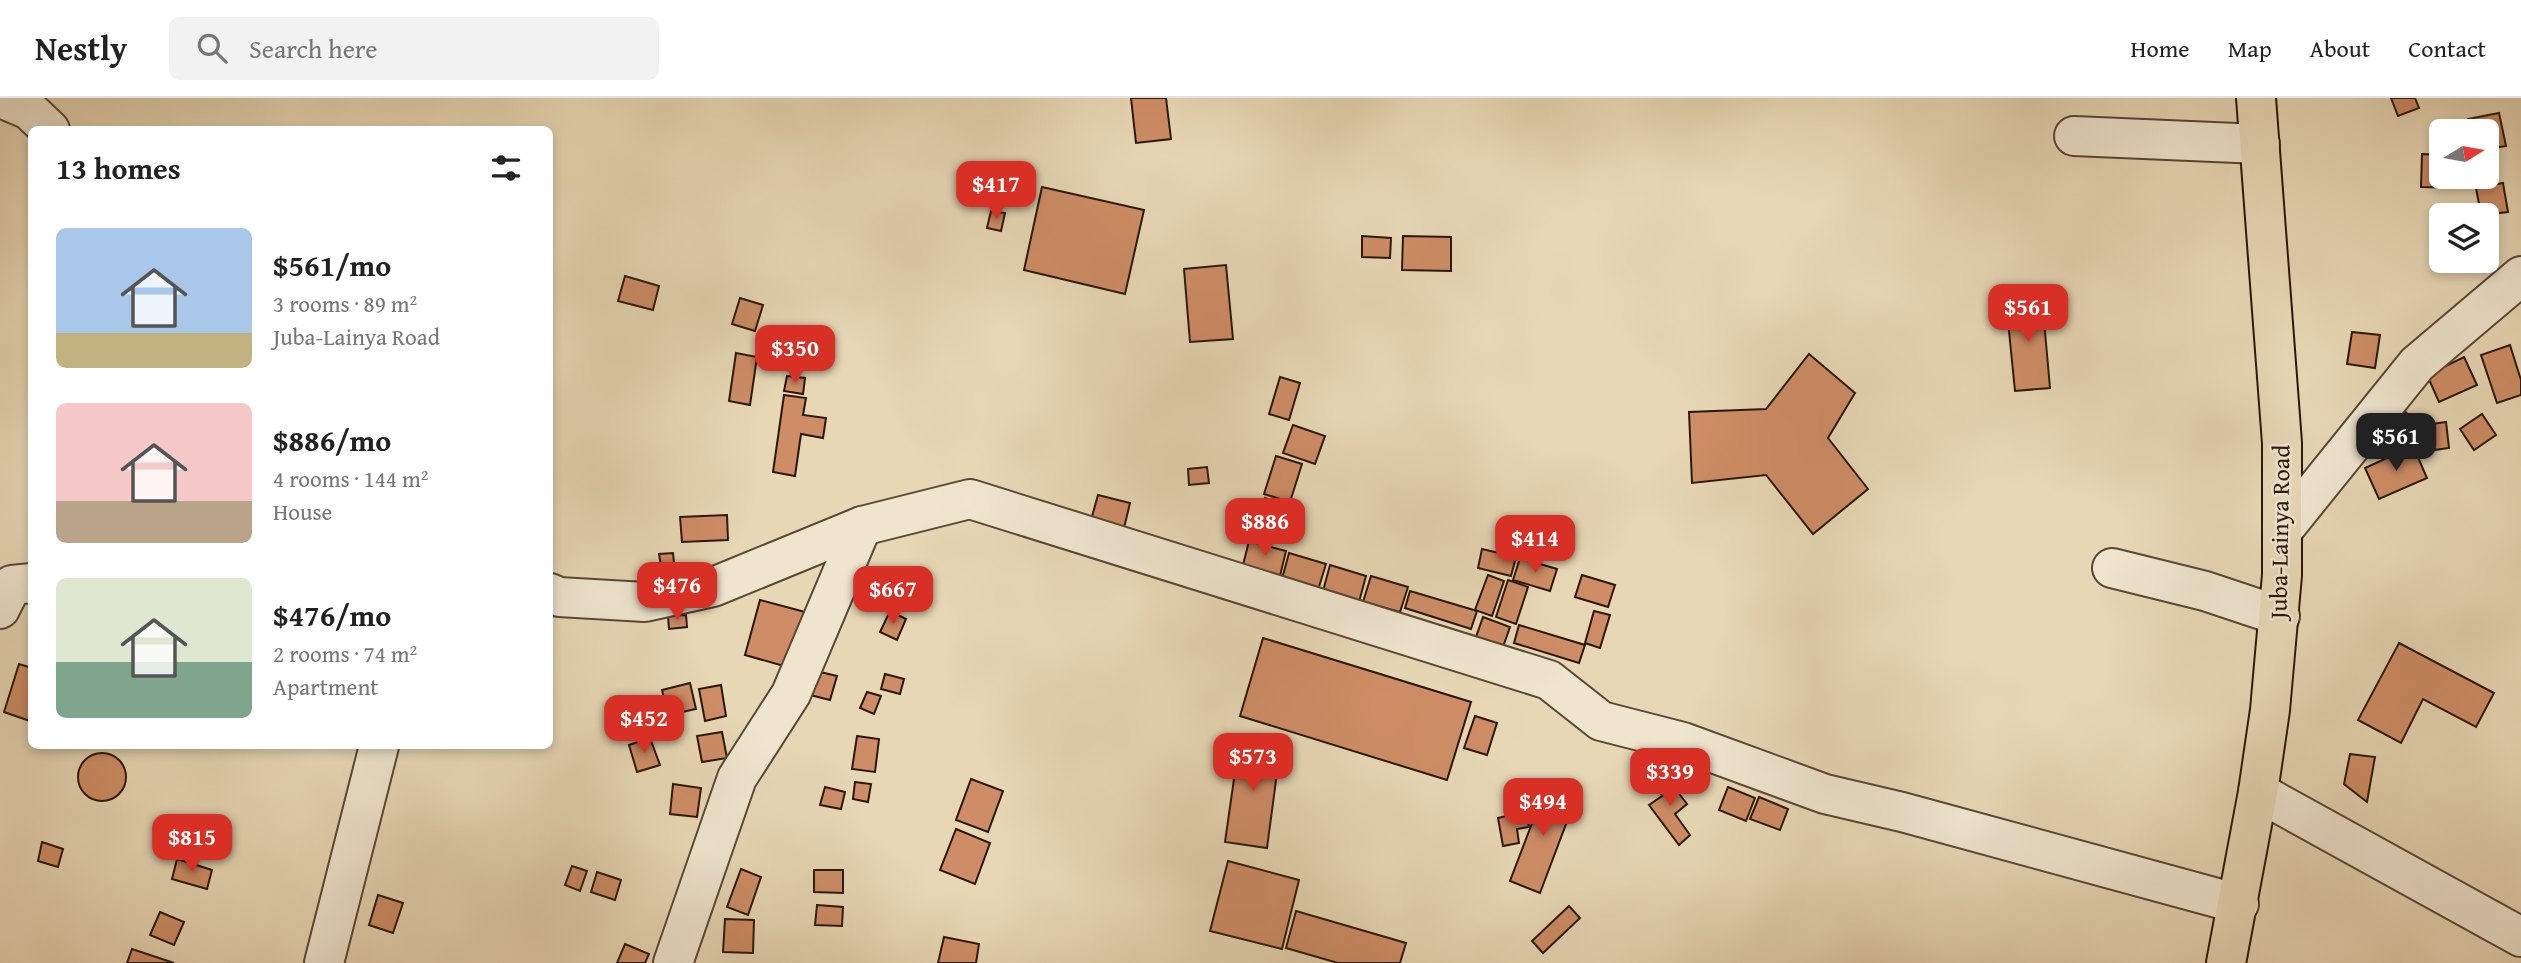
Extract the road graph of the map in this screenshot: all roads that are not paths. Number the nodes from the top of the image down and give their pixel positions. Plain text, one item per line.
1 (1, 98) edge
2 (2256, 98) edge
3 (46, 126) edge
4 (2074, 136) dead end
5 (2260, 144) junction
6 (2521, 276) edge
7 (862, 526) junction
8 (2283, 530) junction
9 (2112, 568) dead end
10 (28, 583) edge
11 (553, 594) edge
12 (0, 609) edge
13 (2280, 616) junction
14 (378, 749) edge
15 (2258, 792) junction
16 (2239, 904) junction
17 (2521, 937) edge
18 (324, 963) edge
19 (673, 963) edge
20 (2226, 963) edge

1 - 3 street
2 - 5 main road, Juba-Lainya Road
4 - 5 street
5 - 8 main road, Juba-Lainya Road
6 - 8 street
7 - 11 street
7 - 16 street
7 - 19 street
8 - 13 main road, Juba-Lainya Road
9 - 13 street
10 - 12 street
13 - 15 main road, Juba-Lainya Road
14 - 18 street
15 - 16 main road, Juba-Lainya Road
15 - 17 street
16 - 20 main road, Juba-Lainya Road

